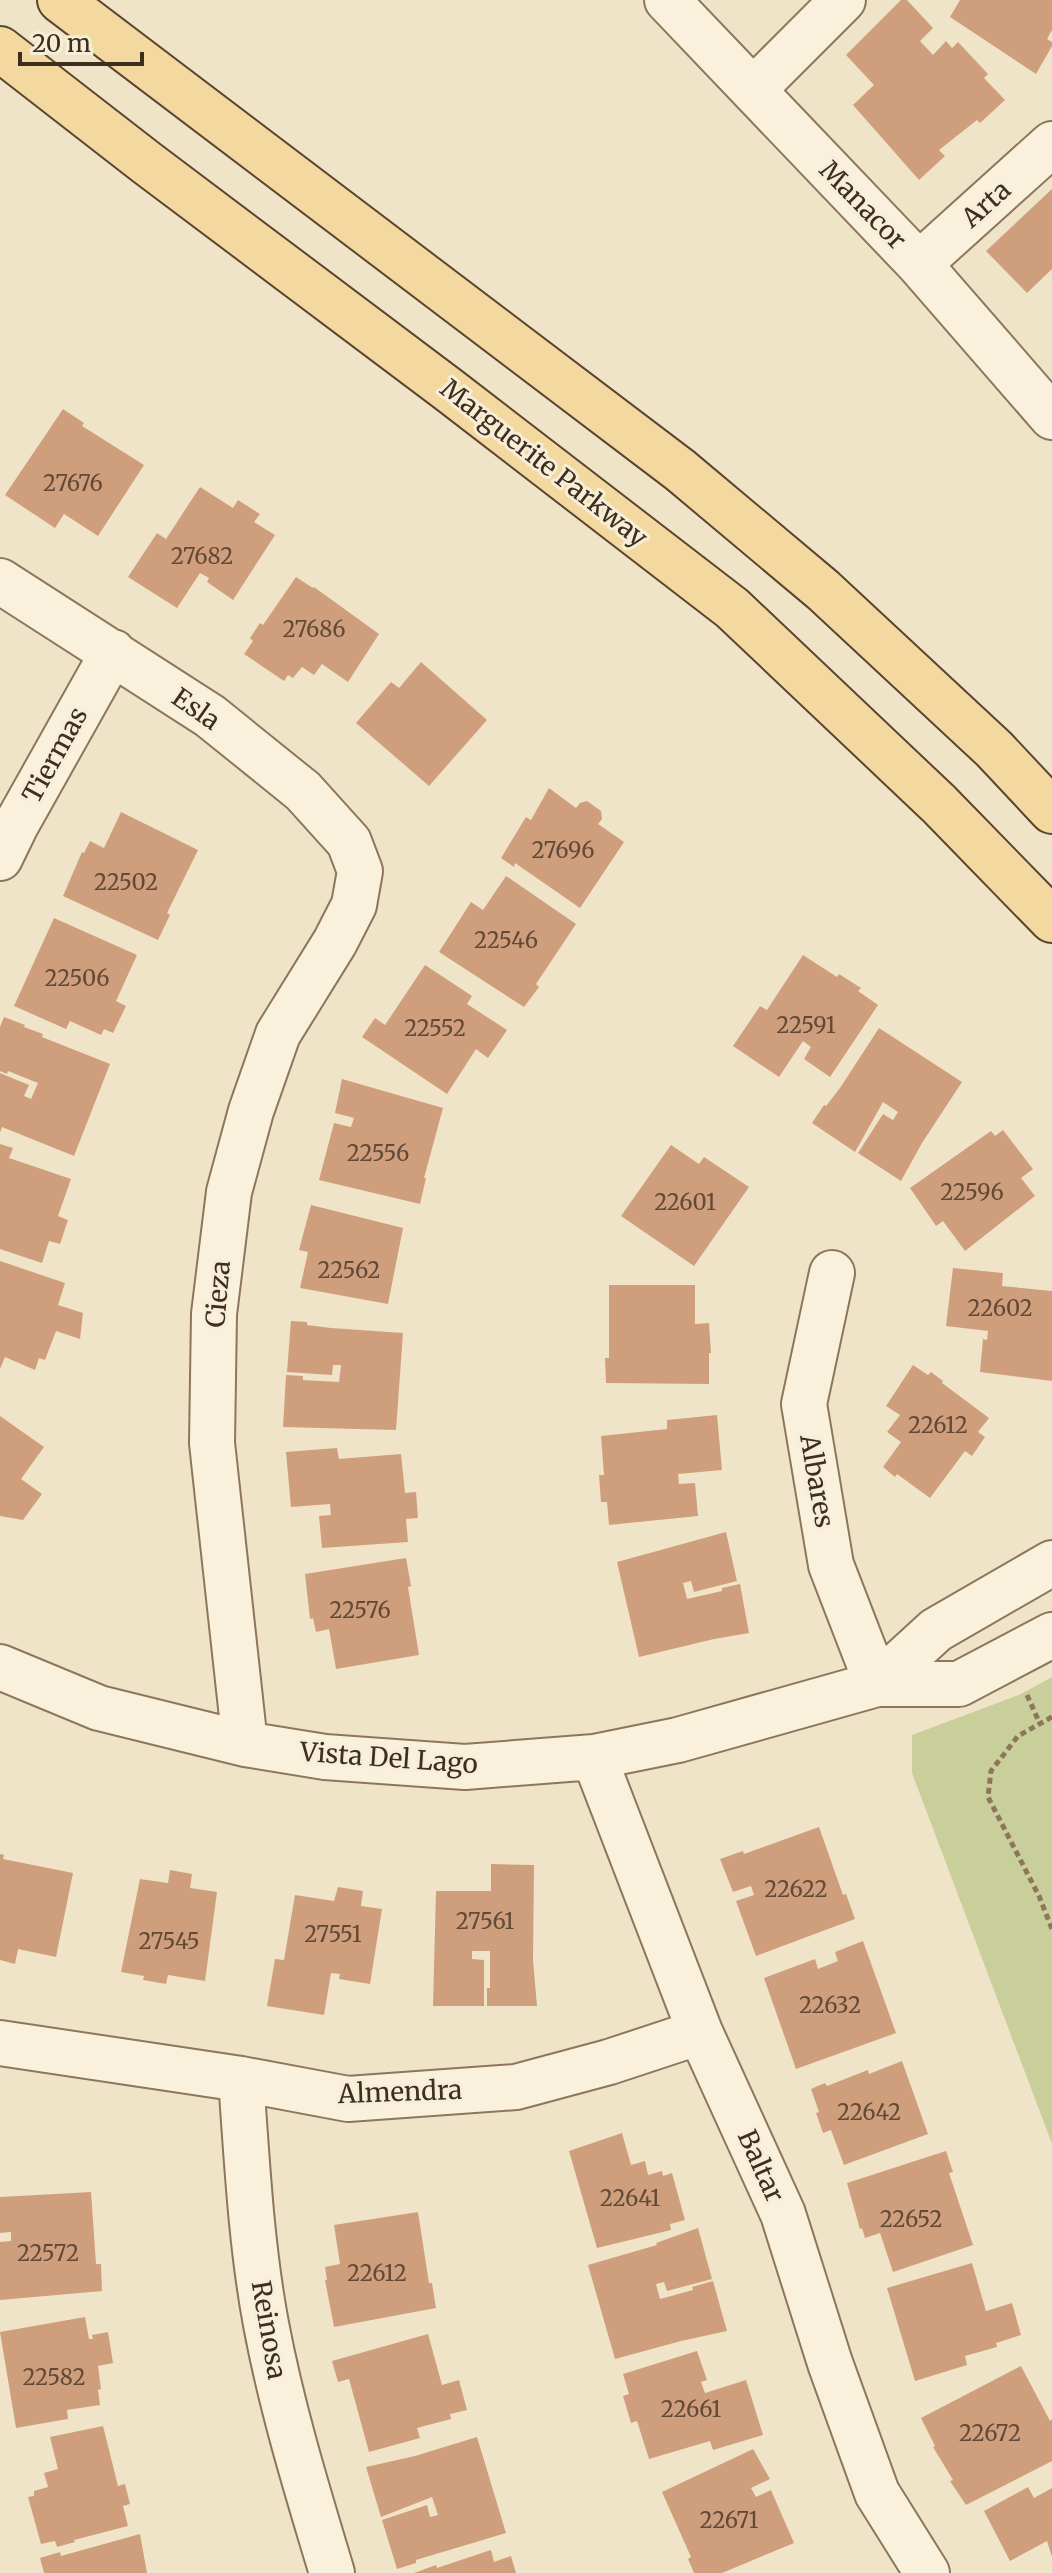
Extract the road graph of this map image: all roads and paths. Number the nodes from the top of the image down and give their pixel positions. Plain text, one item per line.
1 (60, 0) edge
2 (667, 0) edge
3 (843, 0) edge
4 (0, 49) edge
5 (753, 90) junction
6 (1052, 144) edge
7 (919, 264) junction
8 (1052, 417) edge
9 (0, 581) edge
10 (113, 652) junction
11 (1052, 811) edge
12 (0, 858) edge
13 (360, 871) joint
14 (1052, 920) edge
15 (832, 1273) dead end
16 (1052, 1563) edge
17 (1052, 1635) edge
18 (0, 1667) edge
19 (877, 1684) junction
20 (1024, 1688) dead end
21 (1052, 1717) edge
22 (1040, 1724) junction
23 (245, 1744) junction
24 (594, 1757) junction
25 (1052, 1929) edge
26 (700, 2032) junction
27 (0, 2043) edge
28 (241, 2079) junction
29 (332, 2573) edge
30 (927, 2573) edge

1 - 11 main road
2 - 5 street, Manacor
3 - 5 street
4 - 14 main road, Marguerite Parkway
5 - 7 street, Manacor
6 - 7 street, Arta
7 - 8 street, Manacor
9 - 10 street, Esla
10 - 12 street, Tiermas
10 - 13 street, Esla
13 - 23 street, Cieza
15 - 19 street, Albares
16 - 19 street, Vista Del Lago
17 - 19 street, Vista Del Lago
18 - 23 street, Vista Del Lago
19 - 24 street, Vista Del Lago
20 - 22 path
21 - 22 path
22 - 25 path
23 - 24 street, Vista Del Lago
24 - 26 street, Baltar
26 - 28 street, Almendra
26 - 30 street, Baltar
27 - 28 street, Almendra
28 - 29 street, Reinosa

